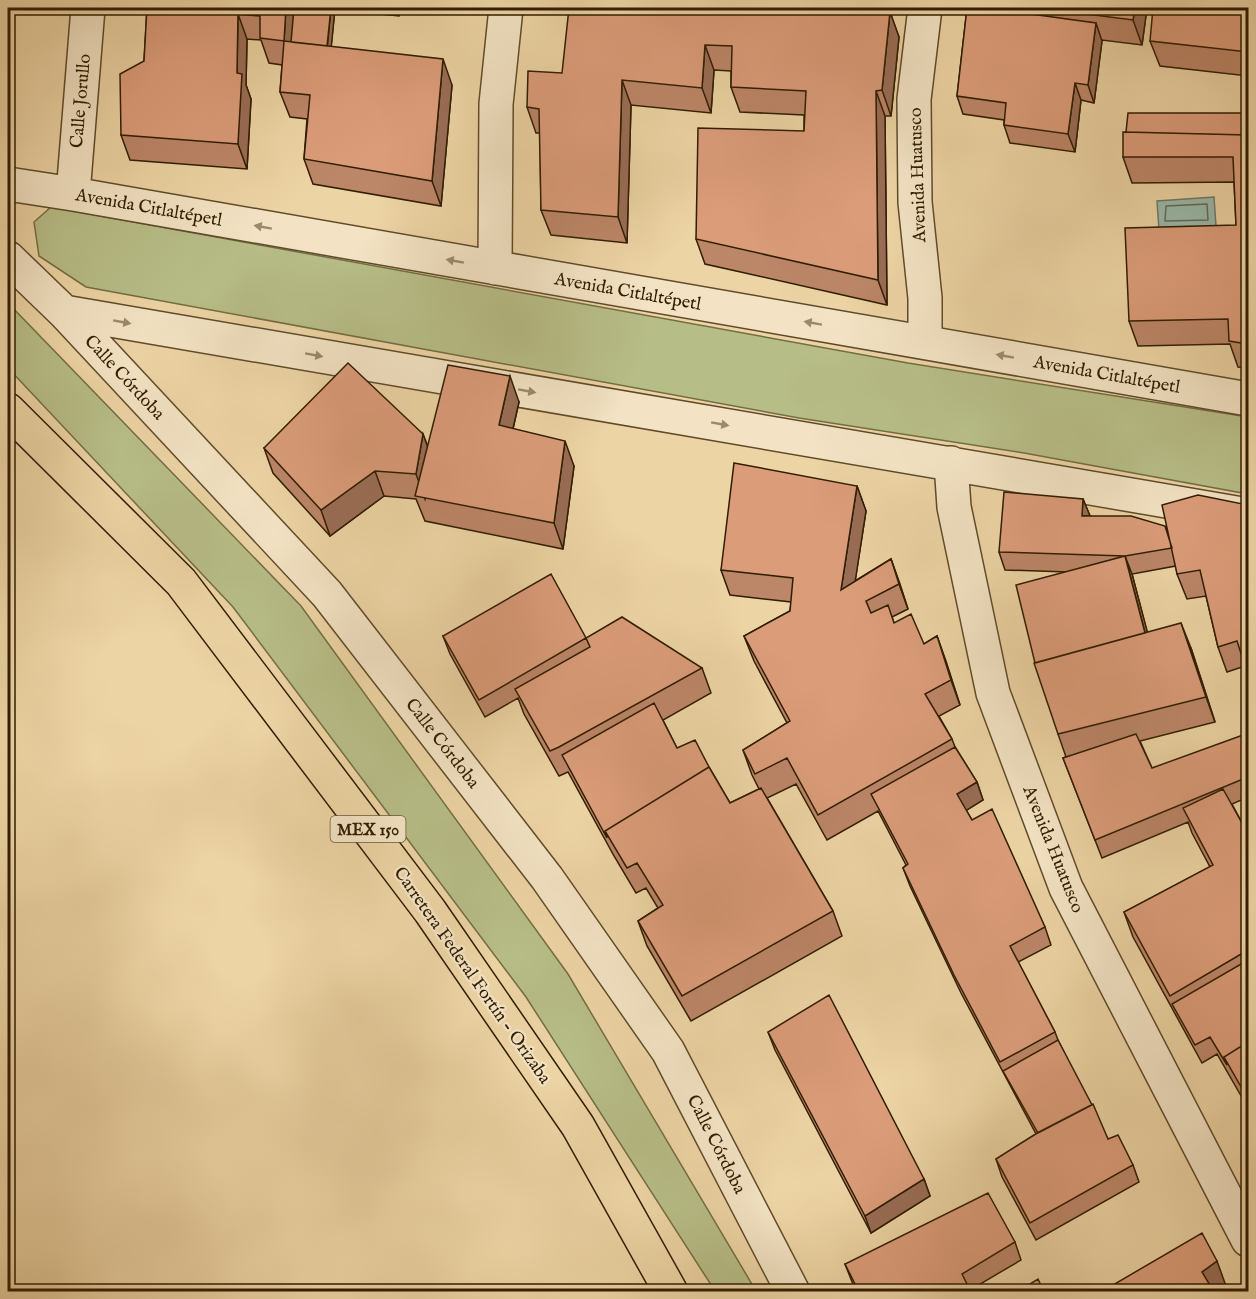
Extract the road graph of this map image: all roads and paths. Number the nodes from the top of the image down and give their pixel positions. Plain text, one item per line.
1 (88, 8) edge
2 (506, 8) edge
3 (925, 8) edge
4 (8, 184) edge
5 (73, 194) junction
6 (8, 258) edge
7 (495, 268) junction
8 (64, 312) junction
9 (925, 342) junction
10 (1248, 399) edge
11 (8, 410) edge
12 (951, 463) junction
13 (1248, 515) edge
14 (1248, 1240) edge
15 (671, 1292) edge
16 (794, 1292) edge

1 - 5 street, Calle Jorullo
2 - 7 street
3 - 9 street, Avenida Huatusco
4 - 5 street, Avenida Citlaltépetl
7 -> 5 street, Avenida Citlaltépetl
6 - 8 street, Calle Córdoba
9 -> 7 street, Avenida Citlaltépetl
8 -> 12 street
8 - 16 street, Calle Córdoba
10 -> 9 street, Avenida Citlaltépetl
11 - 15 main road, Carretera Federal Fortín - Orizaba / MEX 150
12 - 13 street
12 - 14 street, Avenida Huatusco

